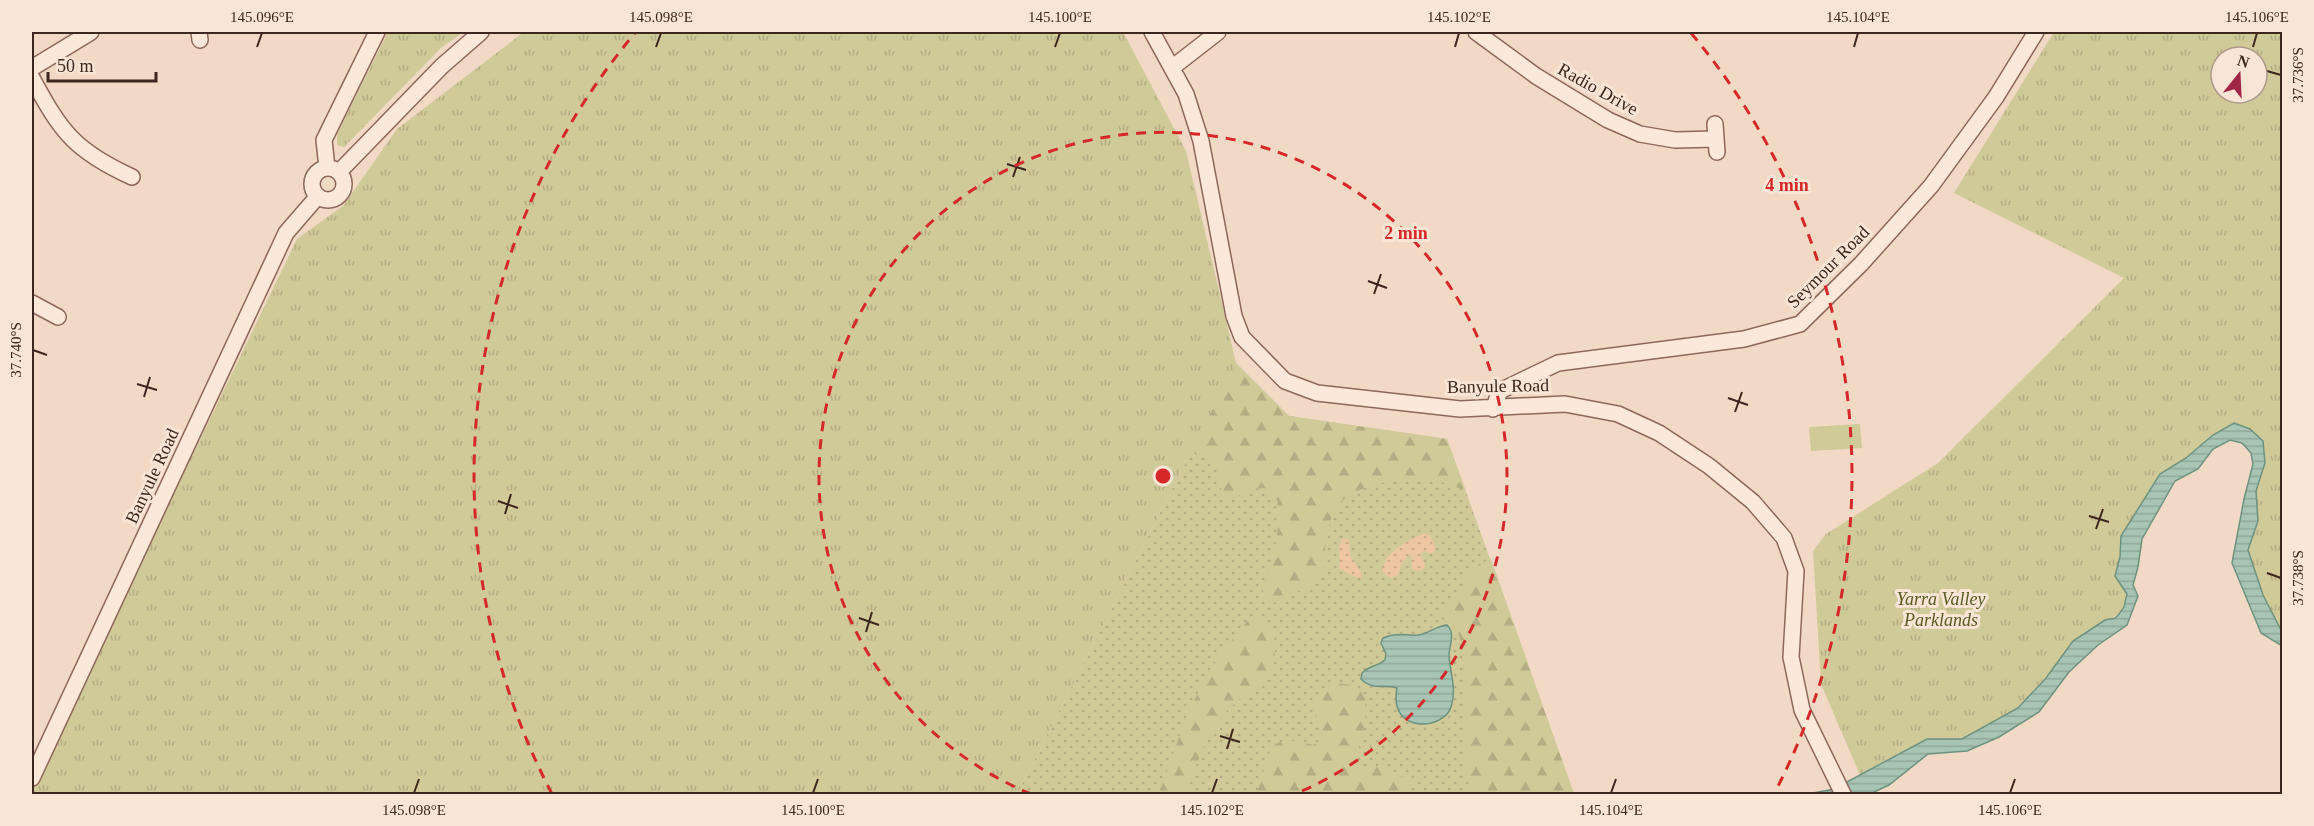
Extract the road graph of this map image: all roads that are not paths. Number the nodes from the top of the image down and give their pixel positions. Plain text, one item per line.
1 (91, 32) edge
2 (481, 32) edge
3 (1152, 32) edge
4 (1218, 32) edge
5 (1476, 32) edge
6 (2036, 32) edge
7 (371, 33) edge
8 (1173, 67) junction
9 (32, 68) edge
10 (32, 78) edge
11 (1716, 138) dead end
12 (333, 170) junction
13 (132, 177) dead end
14 (318, 196) junction
15 (32, 303) edge
16 (58, 316) dead end
17 (1493, 409) junction
18 (32, 778) edge
19 (1843, 795) edge

1 - 9 street
2 - 12 street
3 - 8 street, Banyule Road
4 - 8 street
5 - 11 street, Radio Drive
6 - 17 street, Seymour Road
7 - 12 street
8 - 17 street, Banyule Road
10 - 13 street
12 - 14 street
12 - 14 street
14 - 18 street, Banyule Road
15 - 16 street
17 - 19 street, Banyule Road

